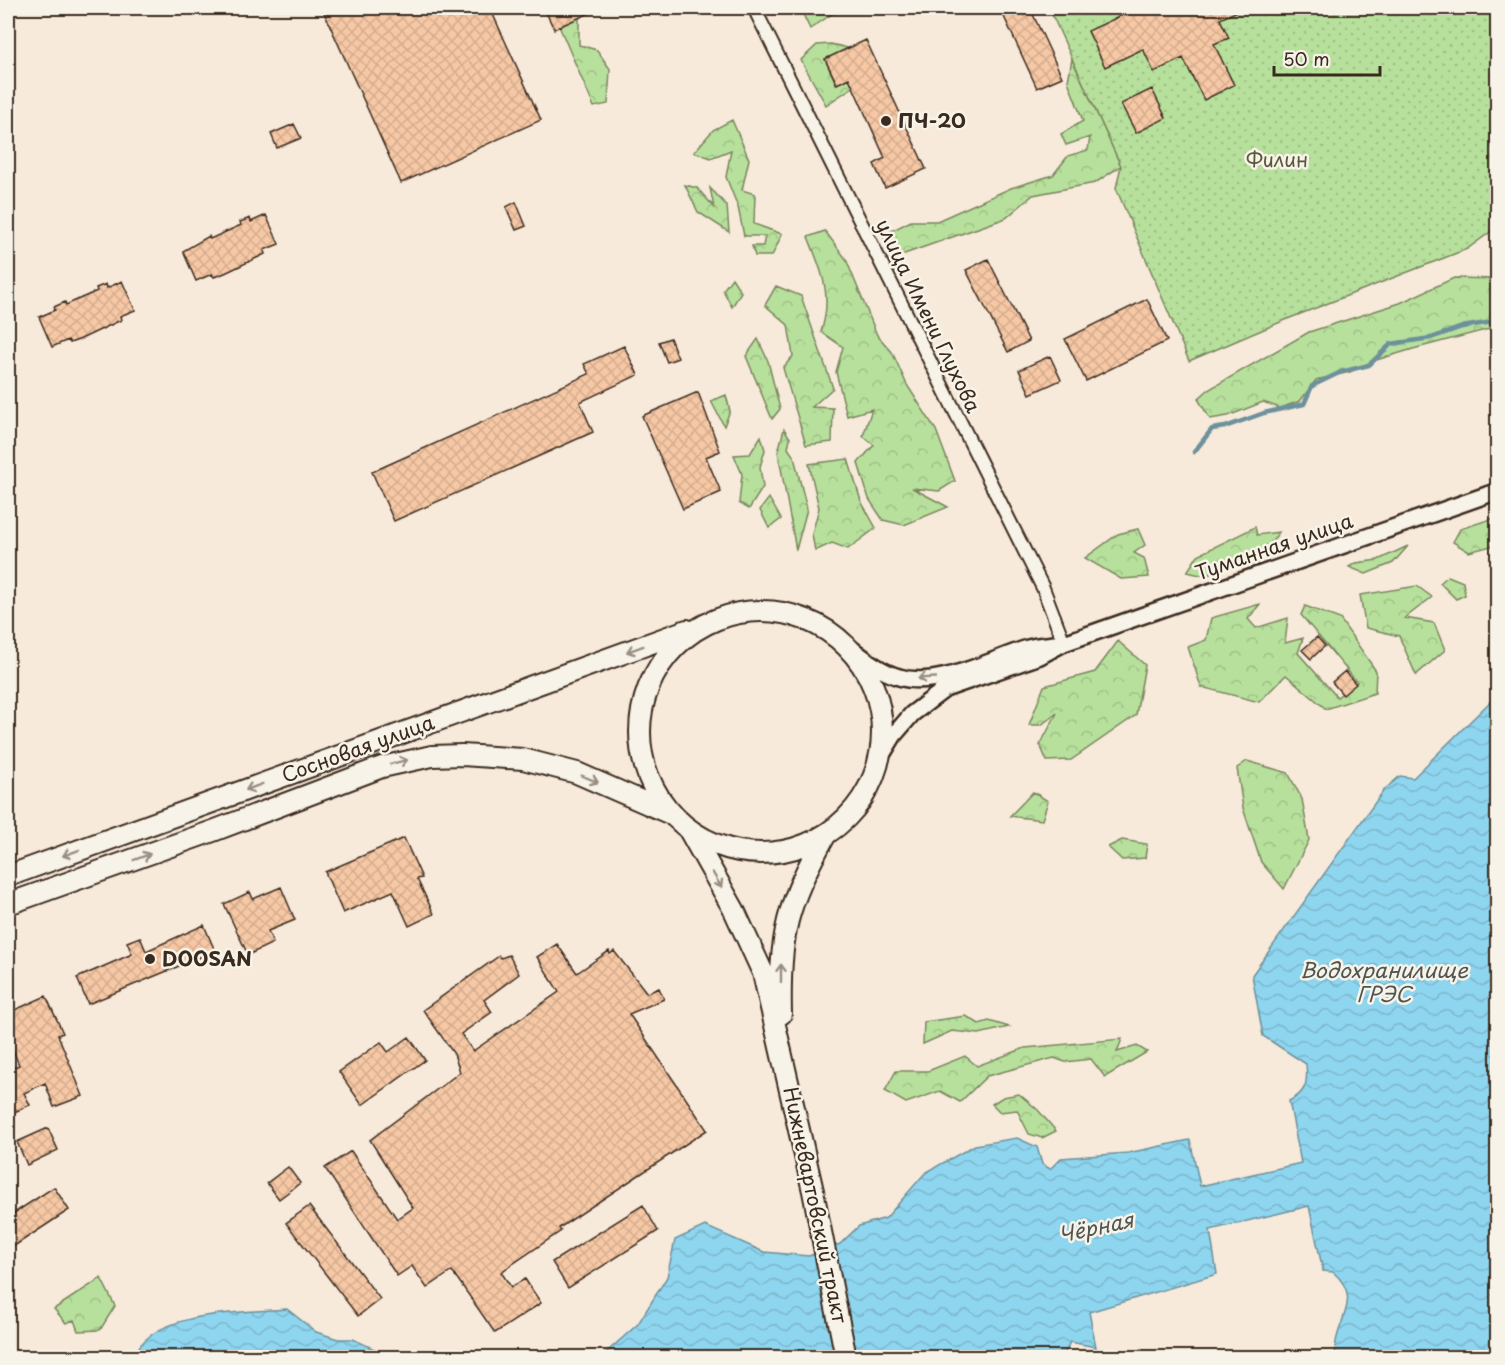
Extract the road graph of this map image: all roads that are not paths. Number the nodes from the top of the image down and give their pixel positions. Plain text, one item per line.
1 (754, 8) edge
2 (1497, 491) edge
3 (710, 622) junction
4 (840, 640) junction
5 (1064, 643) junction
6 (878, 761) junction
7 (671, 814) junction
8 (688, 829) junction
9 (827, 833) junction
10 (8, 876) edge
11 (8, 904) edge
12 (783, 1053) junction
13 (846, 1358) edge

1 - 5 street, улица Имени Глухова
2 - 5 street, Туманная улица
3 - 4 main road
3 - 7 main road
3 -> 10 main road, Сосновая улица
5 -> 4 street, Туманная улица
4 - 6 main road
5 - 6 street, Туманная улица
6 - 9 main road
7 - 8 main road
11 -> 7 main road, Сосновая улица
8 - 9 main road
8 -> 12 main road, Нижневартовский тракт
12 -> 9 main road, Нижневартовский тракт
12 - 13 main road, Нижневартовский тракт

